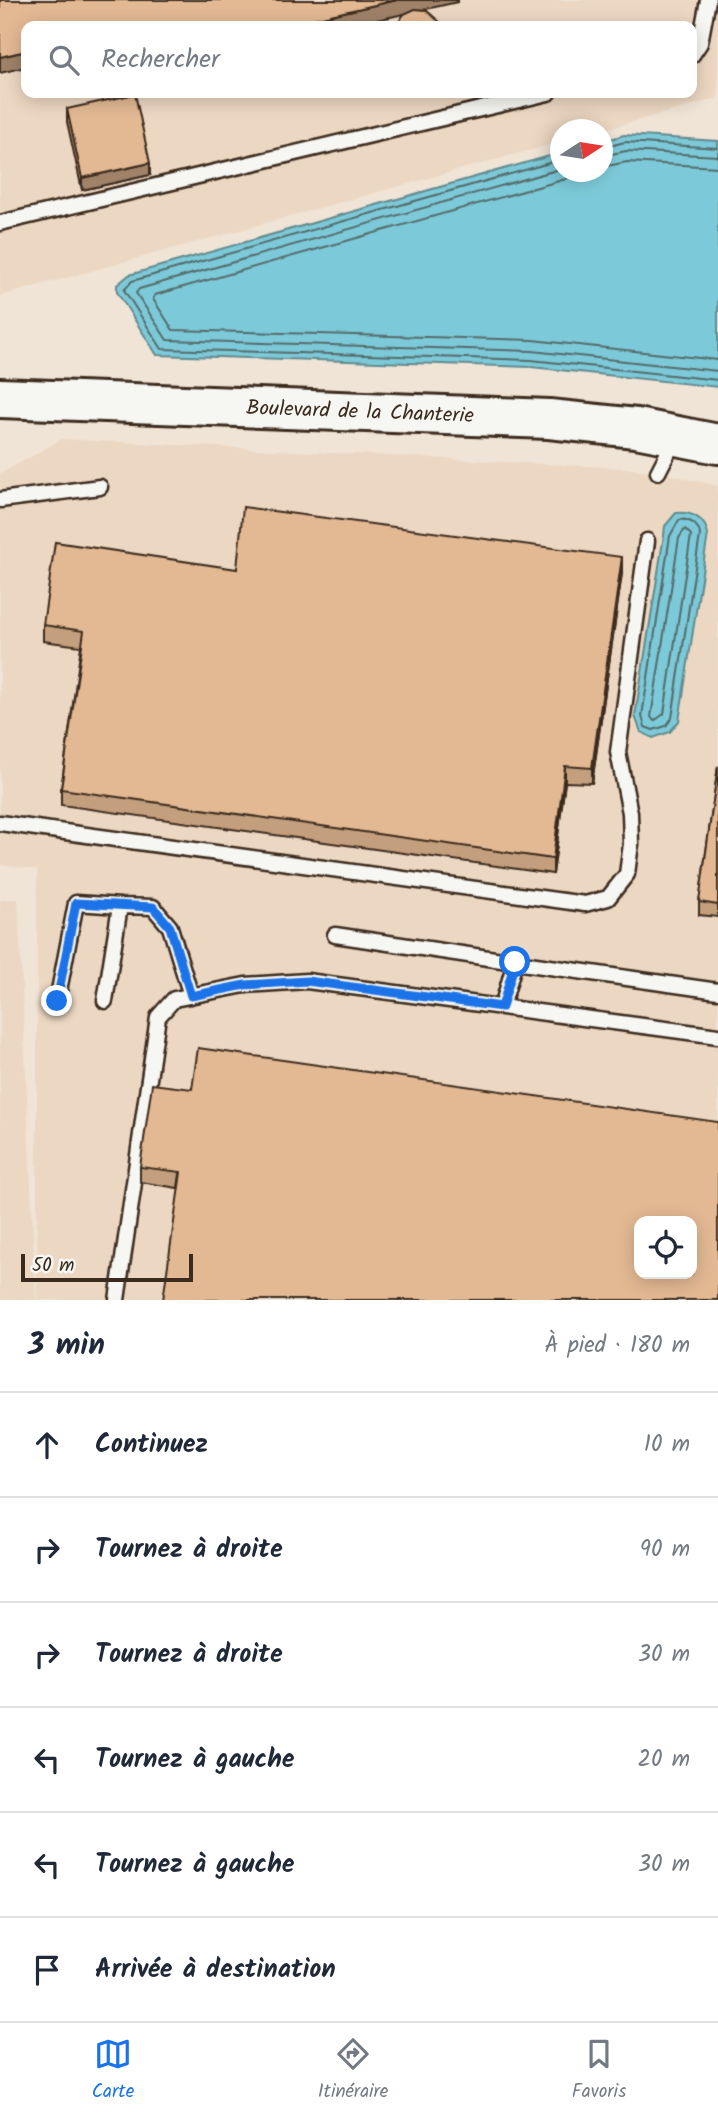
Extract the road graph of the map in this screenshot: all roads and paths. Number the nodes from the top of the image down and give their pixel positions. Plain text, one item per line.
1 (708, 0) edge
2 (697, 48) edge
3 (527, 98) edge
4 (0, 223) edge
5 (0, 398) edge
6 (676, 436) junction
7 (718, 444) edge
8 (657, 472) dead end
9 (100, 487) dead end
10 (0, 500) edge
11 (647, 541) dead end
12 (0, 822) edge
13 (120, 906) junction
14 (335, 935) dead end
15 (515, 962) junction
16 (718, 991) edge
17 (191, 996) junction
18 (57, 1001) dead end
19 (105, 1001) dead end
20 (502, 1007) junction
21 (718, 1036) edge
22 (117, 1300) edge

1 - 2 lane
3 - 4 lane
5 - 6 street, Boulevard de la Chanterie
6 - 7 street, Boulevard de la Chanterie
6 - 8 lane
9 - 10 lane
11 - 12 lane
13 - 17 lane
13 - 18 lane
13 - 19 lane
14 - 15 lane
15 - 16 lane
15 - 20 lane
17 - 20 lane
17 - 22 lane
20 - 21 lane

